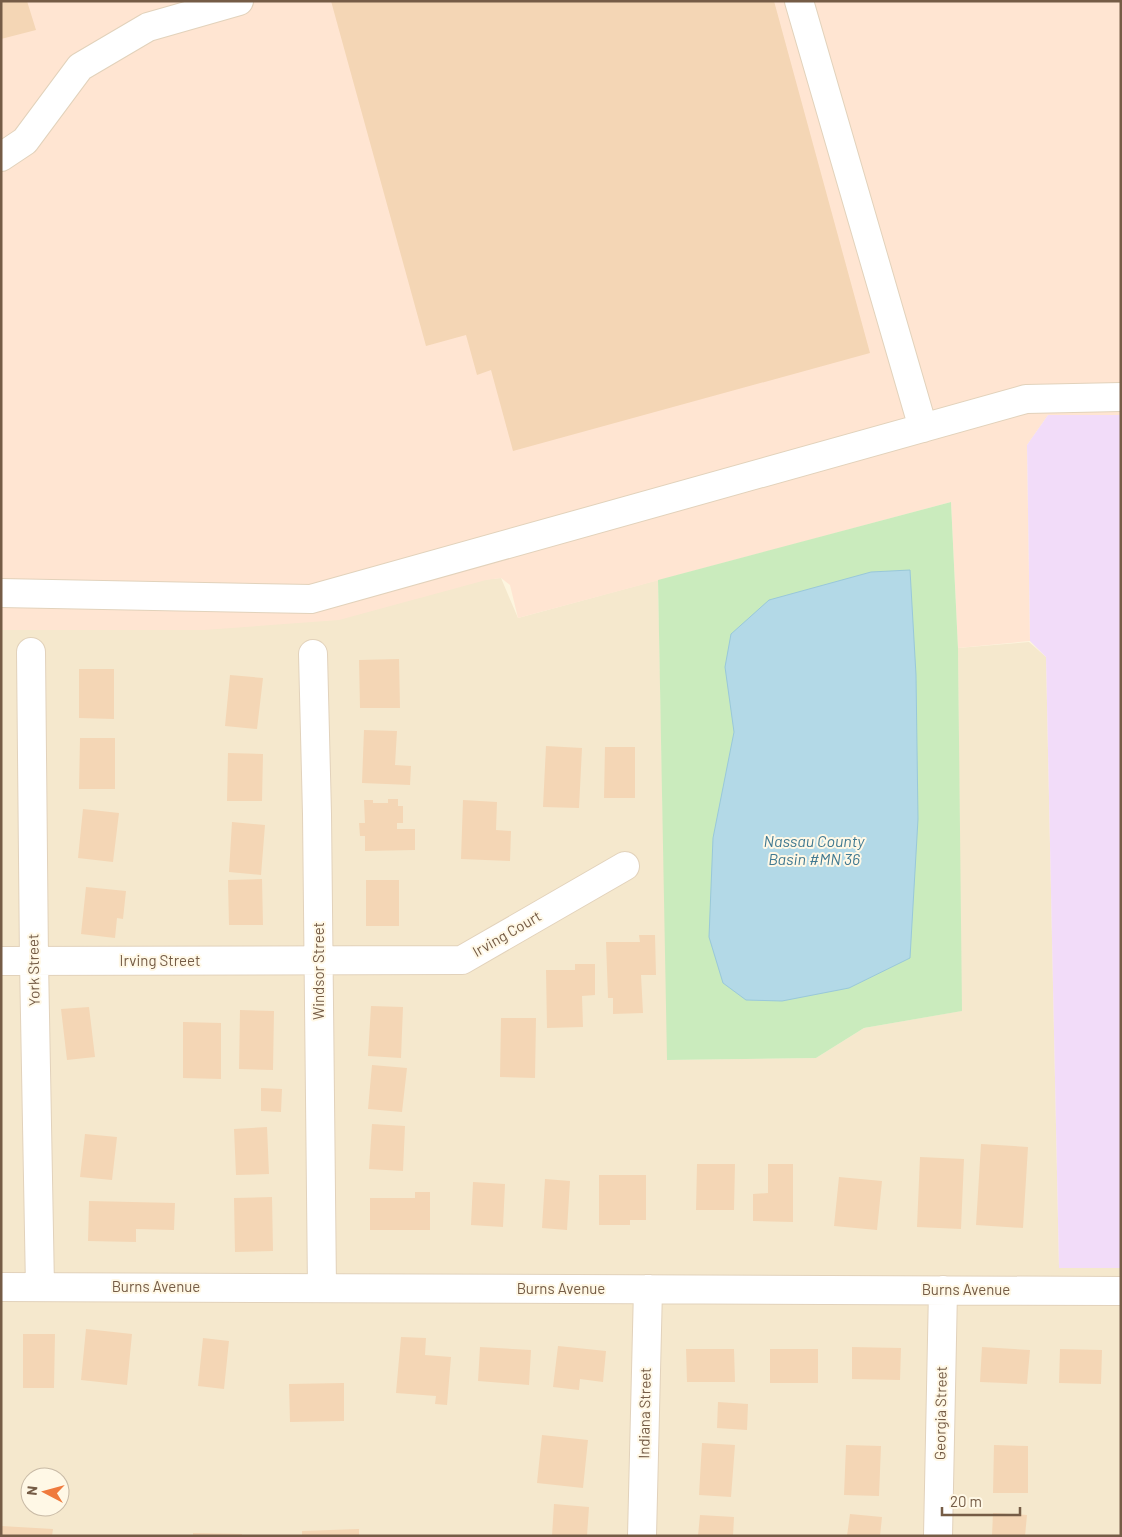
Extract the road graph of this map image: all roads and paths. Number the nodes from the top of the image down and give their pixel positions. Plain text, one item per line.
1 (239, 1) edge
2 (799, 1) edge
3 (1, 157) edge
4 (1121, 397) edge
5 (923, 428) junction
6 (1, 593) edge
7 (31, 652) dead end
8 (313, 654) dead end
9 (625, 866) dead end
10 (1, 961) edge
11 (34, 961) junction
12 (318, 961) junction
13 (1, 1287) edge
14 (40, 1287) junction
15 (322, 1288) junction
16 (648, 1289) junction
17 (944, 1290) junction
18 (1121, 1291) edge
19 (642, 1536) edge
20 (938, 1536) edge

1 - 3 street
2 - 5 street
4 - 5 street
5 - 6 street
7 - 11 street, York Street
8 - 12 street, Windsor Street
9 - 12 street, Irving Court
10 - 11 street, Irving Street
11 - 12 street, Irving Street
11 - 14 street, York Street
12 - 15 street, Windsor Street
13 - 14 street, Burns Avenue
14 - 15 street, Burns Avenue
15 - 16 street, Burns Avenue
16 - 17 street, Burns Avenue
16 - 19 street, Indiana Street
17 - 18 street, Burns Avenue
17 - 20 street, Georgia Street

